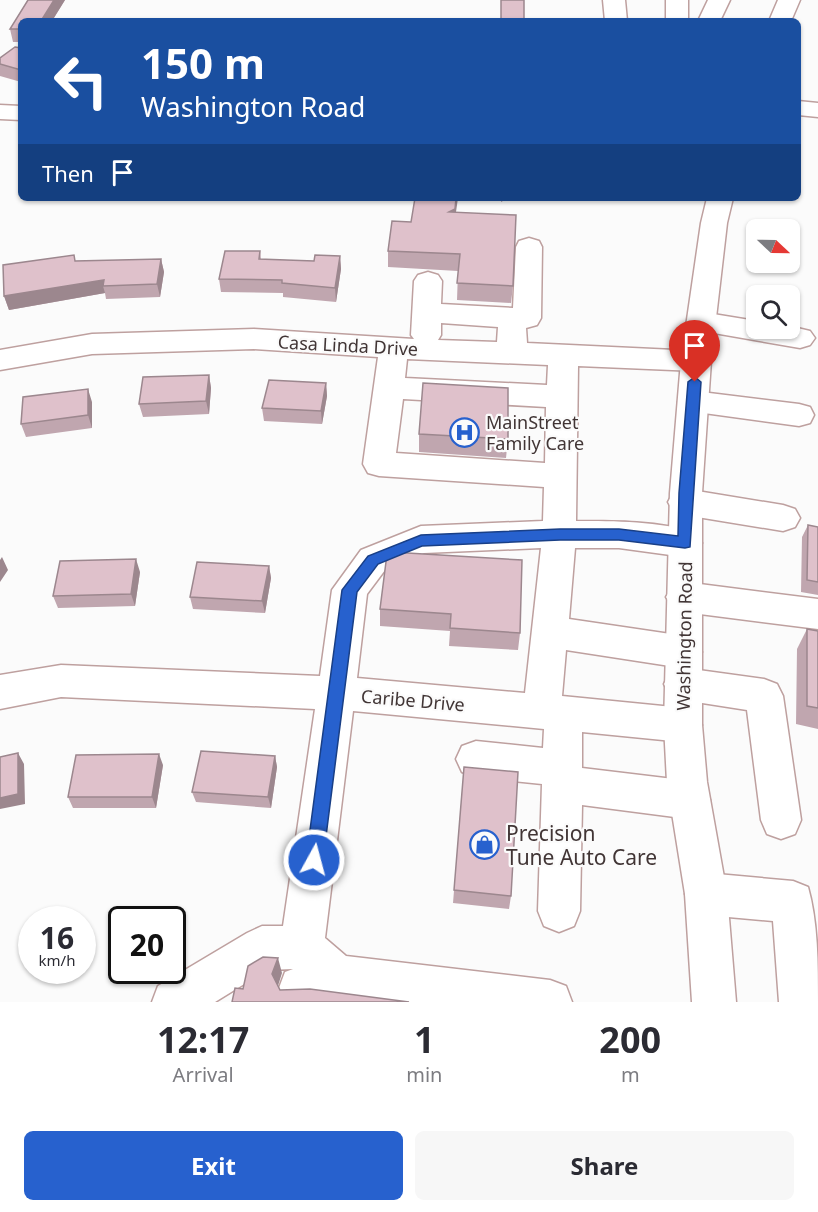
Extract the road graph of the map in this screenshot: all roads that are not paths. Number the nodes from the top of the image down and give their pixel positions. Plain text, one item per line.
1 (614, 0) edge
2 (677, 0) edge
3 (719, 0) edge
4 (789, 0) edge
5 (616, 18) edge
6 (677, 18) edge
7 (710, 18) edge
8 (781, 18) edge
9 (801, 108) edge
10 (818, 110) edge
11 (0, 112) edge
12 (18, 113) edge
13 (719, 201) edge
14 (529, 247) dead end
15 (428, 281) dead end
16 (427, 313) junction
17 (512, 318) junction
18 (701, 322) junction
19 (746, 329) edge
20 (394, 348) junction
21 (425, 349) junction
22 (512, 352) junction
23 (563, 354) junction
24 (0, 360) edge
25 (696, 361) junction
26 (390, 388) junction
27 (561, 397) junction
28 (693, 402) junction
29 (799, 415) dead end
30 (559, 476) junction
31 (685, 502) junction
32 (783, 518) dead end
33 (560, 534) junction
34 (685, 543) junction
35 (684, 597) junction
36 (818, 614) edge
37 (549, 632) junction
38 (683, 668) junction
39 (0, 692) edge
40 (336, 694) junction
41 (553, 713) junction
42 (682, 724) junction
43 (476, 759) dead end
44 (562, 776) junction
45 (690, 800) junction
46 (781, 820) dead end
47 (706, 894) junction
48 (559, 911) dead end
49 (313, 971) junction
50 (536, 1001) edge
51 (174, 1002) edge
52 (714, 1002) edge
53 (801, 1002) edge

1 - 5 street
2 - 6 street
3 - 7 street
4 - 8 street
9 - 10 street
11 - 12 street
13 - 18 street, Washington Road
14 - 17 street
15 - 16 street
16 - 17 street
16 - 21 street
17 - 22 street
18 - 19 street
18 - 25 street, Washington Road
20 - 21 street, Casa Linda Drive
20 - 24 street, Casa Linda Drive
20 - 26 street
21 - 22 street, Casa Linda Drive
22 - 23 street, Casa Linda Drive
23 - 25 street, Casa Linda Drive
23 - 27 street
25 - 28 street, Washington Road
26 - 27 street
26 - 30 street
27 - 30 street
28 - 29 street
28 - 31 street, Washington Road
30 - 33 street
31 - 32 street
31 - 34 street, Washington Road
33 - 34 street
33 - 37 street
33 - 40 street
34 - 35 street, Washington Road
35 - 36 street
35 - 38 street, Washington Road
37 - 38 street
37 - 41 street
38 - 42 street, Washington Road
38 - 46 street
39 - 40 street, Caribe Drive
40 - 41 street, Caribe Drive
40 - 49 street
41 - 42 street, Caribe Drive
41 - 44 street
42 - 45 street, Washington Road
43 - 44 street
44 - 45 street
44 - 48 street
45 - 47 street, Washington Road
47 - 52 street, Washington Road
47 - 53 street
49 - 50 street
49 - 51 street

